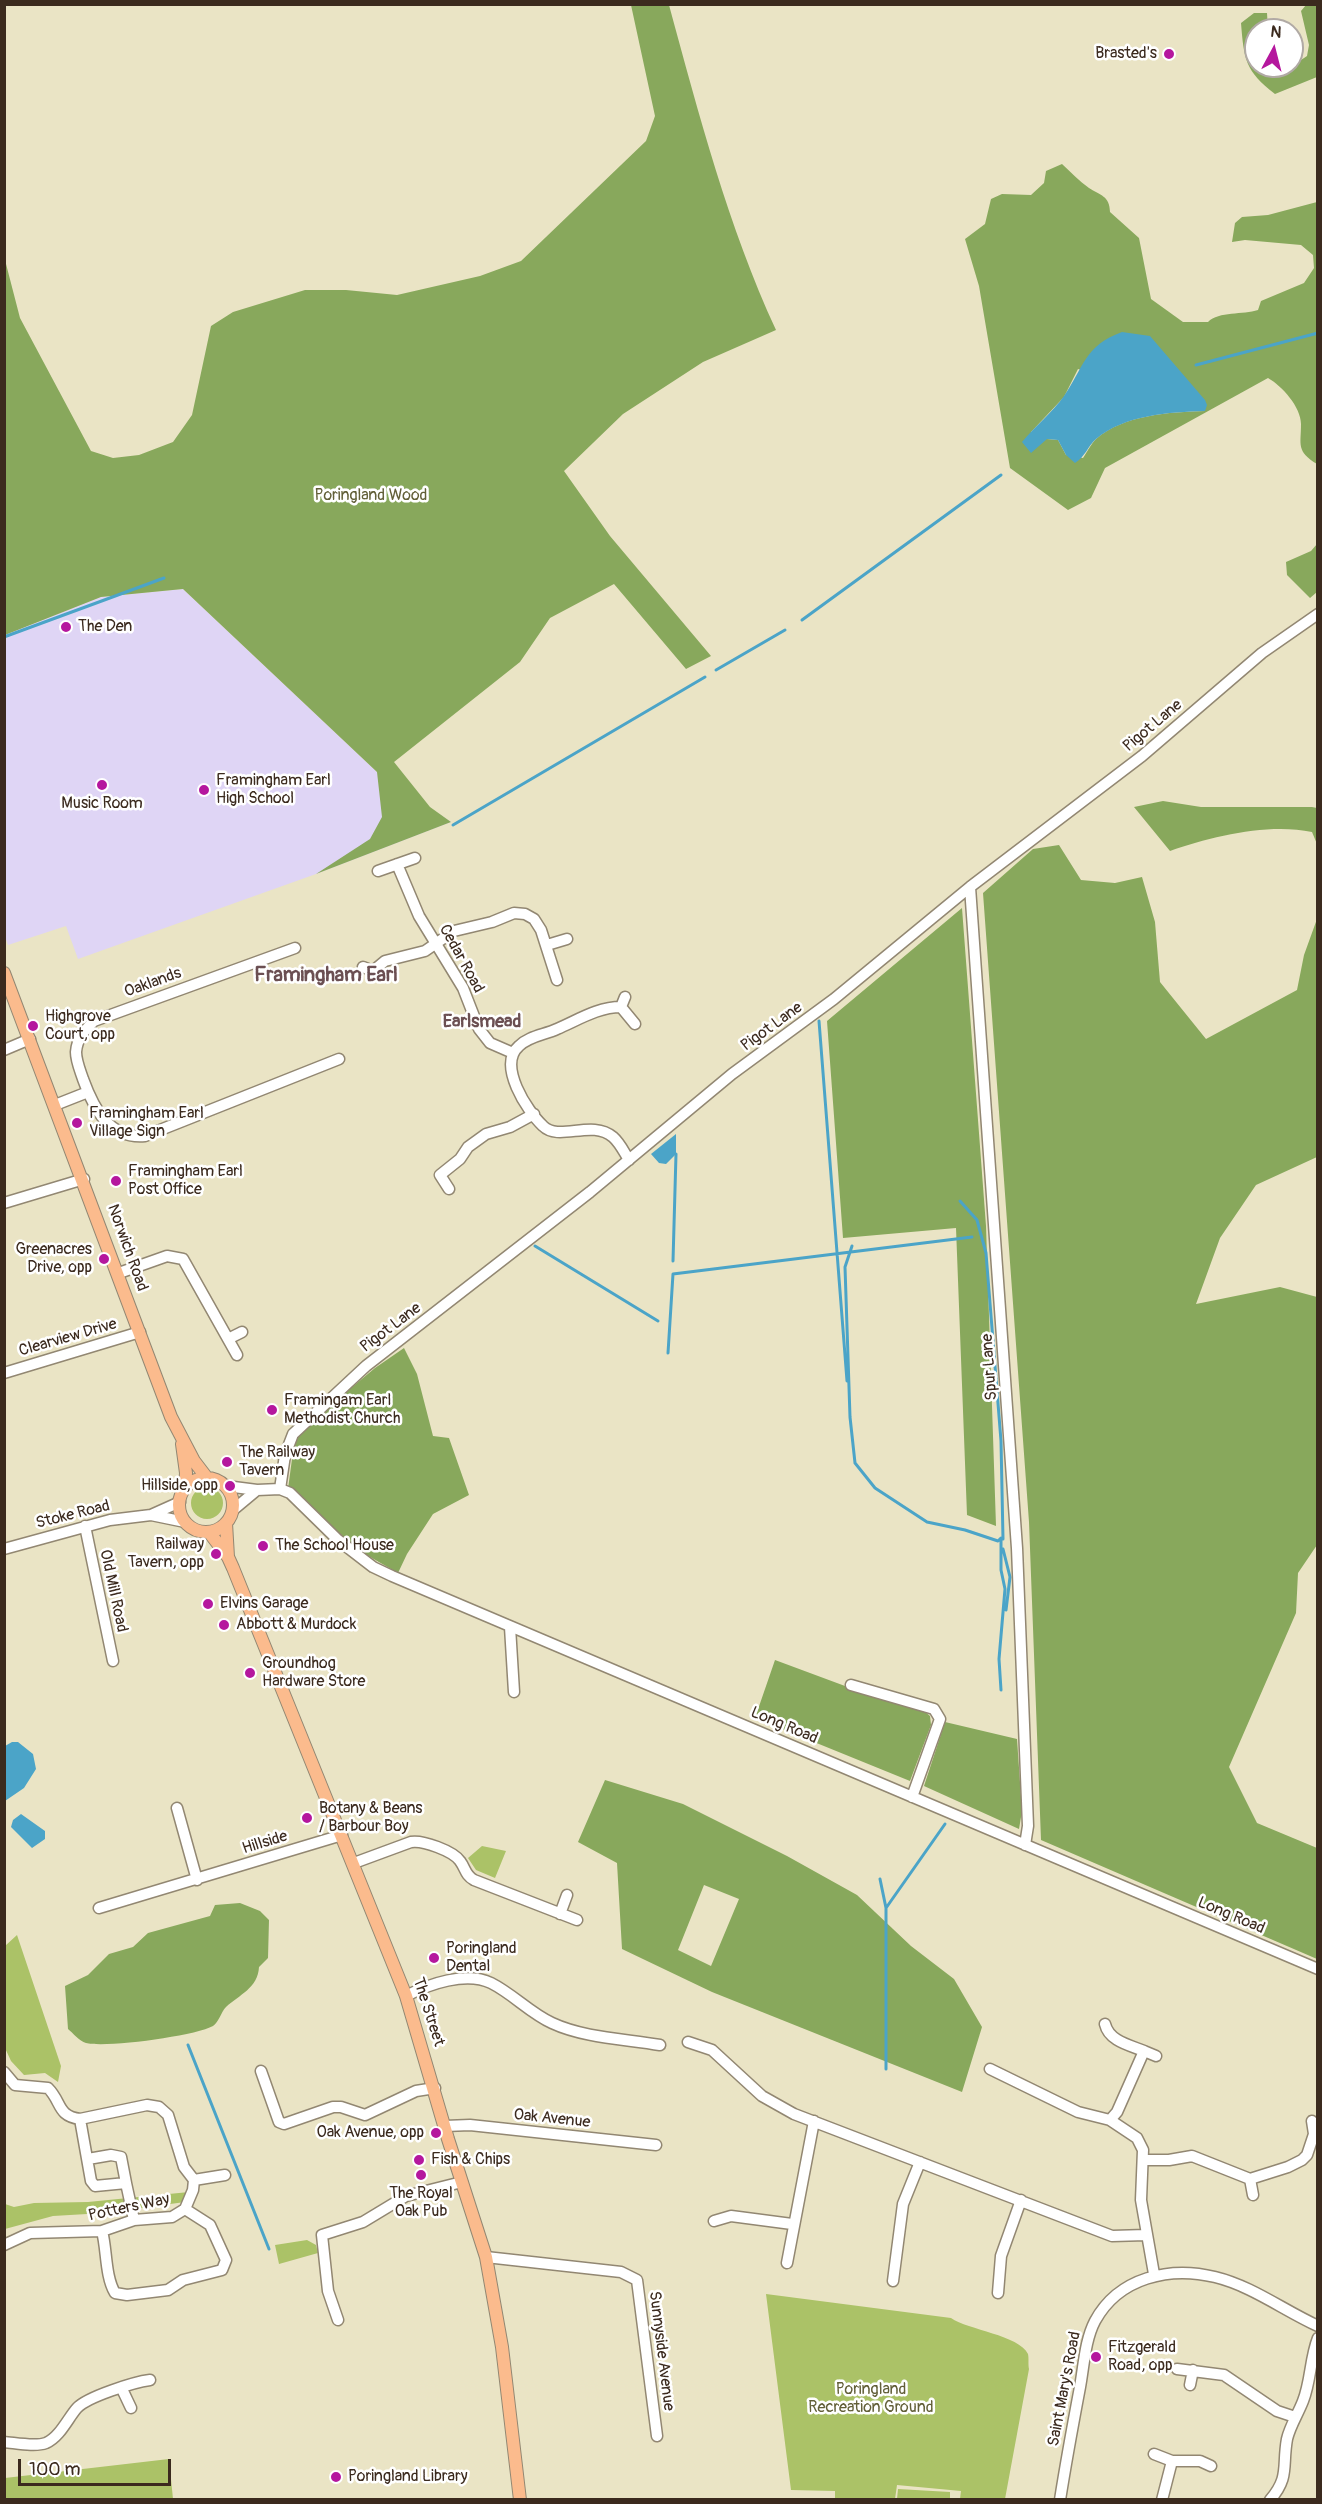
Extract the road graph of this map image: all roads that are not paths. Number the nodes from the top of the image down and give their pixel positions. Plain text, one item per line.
1 (1317, 614) edge
2 (415, 858) dead end
3 (397, 864) junction
4 (378, 871) dead end
5 (970, 887) junction
6 (567, 939) dead end
7 (434, 943) junction
8 (547, 945) junction
9 (296, 948) dead end
10 (371, 972) dead end
11 (4, 973) edge
12 (557, 980) dead end
13 (635, 1024) dead end
14 (30, 1039) junction
15 (4, 1050) edge
16 (513, 1053) junction
17 (339, 1059) dead end
18 (88, 1092) junction
19 (55, 1105) junction
20 (534, 1114) junction
21 (629, 1160) junction
22 (84, 1179) junction
23 (449, 1189) dead end
24 (4, 1203) edge
25 (119, 1273) junction
26 (140, 1332) junction
27 (242, 1332) dead end
28 (228, 1339) junction
29 (237, 1355) dead end
30 (4, 1373) edge
31 (180, 1434) junction
32 (207, 1478) junction
33 (226, 1486) junction
34 (185, 1488) junction
35 (280, 1489) junction
36 (257, 1490) junction
37 (180, 1502) junction
38 (233, 1510) junction
39 (151, 1515) junction
40 (185, 1522) junction
41 (226, 1523) junction
42 (84, 1526) junction
43 (209, 1532) junction
44 (4, 1549) edge
45 (228, 1557) junction
46 (510, 1627) junction
47 (113, 1661) dead end
48 (851, 1685) dead end
49 (514, 1692) dead end
50 (912, 1797) junction
51 (177, 1808) dead end
52 (342, 1835) junction
53 (1024, 1845) junction
54 (354, 1863) junction
55 (197, 1880) junction
56 (567, 1895) dead end
57 (99, 1908) dead end
58 (560, 1914) junction
59 (577, 1920) dead end
60 (1317, 1969) edge
61 (406, 1996) junction
62 (1105, 2024) dead end
63 (688, 2042) dead end
64 (660, 2045) dead end
65 (1144, 2051) junction
66 (1156, 2056) dead end
67 (990, 2069) dead end
68 (4, 2072) edge
69 (261, 2072) dead end
70 (435, 2088) junction
71 (80, 2119) junction
72 (1110, 2120) junction
73 (814, 2121) junction
74 (1312, 2121) dead end
75 (445, 2126) junction
76 (656, 2145) dead end
77 (88, 2159) junction
78 (1144, 2160) junction
79 (920, 2162) junction
80 (225, 2175) dead end
81 (1250, 2179) junction
82 (194, 2180) junction
83 (126, 2182) junction
84 (462, 2182) junction
85 (1253, 2195) dead end
86 (1021, 2200) junction
87 (185, 2209) junction
88 (134, 2220) junction
89 (714, 2221) dead end
90 (792, 2224) junction
91 (102, 2231) junction
92 (1146, 2235) junction
93 (4, 2246) edge
94 (486, 2257) junction
95 (787, 2263) dead end
96 (1154, 2274) junction
97 (893, 2281) dead end
98 (998, 2293) dead end
99 (338, 2320) dead end
100 (1317, 2326) edge
101 (1317, 2338) edge
102 (1177, 2369) dead end
103 (1192, 2370) junction
104 (150, 2380) dead end
105 (1190, 2385) dead end
106 (122, 2389) junction
107 (131, 2408) dead end
108 (1295, 2417) junction
109 (657, 2436) dead end
110 (4, 2442) edge
111 (1154, 2454) dead end
112 (1172, 2462) junction
113 (1210, 2466) dead end
114 (520, 2499) edge
115 (1060, 2499) edge
116 (1162, 2499) edge
117 (1270, 2499) edge

1 - 5 street, Pigot Lane
2 - 3 street
3 - 4 street
3 - 7 street, Cedar Road
5 - 21 street, Pigot Lane
5 - 53 street, Spur Lane
6 - 8 street
7 - 8 street
7 - 10 street
7 - 16 street, Cedar Road
8 - 12 street
9 - 18 street, Oaklands
11 - 14 main road, Norwich Road
13 - 16 street
14 - 15 street
14 - 19 main road, Norwich Road
16 - 20 street
17 - 18 street, Oaklands
18 - 19 street
19 - 22 main road, Norwich Road
20 - 21 street
20 - 23 street
21 - 35 street, Pigot Lane
22 - 24 street
22 - 25 main road, Norwich Road
25 - 26 main road, Norwich Road
25 - 28 street
26 - 30 street, Clearview Drive
26 - 31 main road, Norwich Road
27 - 28 street
28 - 29 street
31 - 32 main road, Norwich Road
31 - 34 main road, Norwich Road
32 - 33 main road
32 - 34 main road
33 - 36 street
33 - 38 main road
34 - 37 main road
35 - 36 street
35 - 46 street, Long Road
36 - 38 street
37 - 39 street, Stoke Road
37 - 40 main road
38 - 41 main road
39 - 40 street, Stoke Road
39 - 42 street, Stoke Road
40 - 43 main road
41 - 43 main road
41 - 45 main road, The Street
42 - 44 street, Stoke Road
42 - 47 street, Old Mill Road
43 - 45 main road, The Street
45 - 52 main road, The Street
46 - 49 street
46 - 50 street, Long Road
48 - 50 street
50 - 53 street, Long Road
51 - 55 street
52 - 54 main road, The Street
52 - 55 street, Hillside
53 - 60 street, Long Road
54 - 58 street
54 - 61 main road, The Street
55 - 57 street, Hillside
56 - 58 street
58 - 59 street
61 - 64 street
61 - 70 main road, The Street
62 - 65 street
63 - 73 street
65 - 66 street
65 - 72 street
67 - 72 street
68 - 71 street
69 - 70 street
70 - 75 main road, The Street
71 - 77 street
71 - 82 street
72 - 78 street
73 - 79 street
73 - 90 street
74 - 81 street
75 - 76 street, Oak Avenue
75 - 84 main road, The Street
77 - 83 street
77 - 83 street
78 - 81 street
78 - 92 street
79 - 86 street
79 - 97 street
80 - 82 street
81 - 85 street
82 - 87 street, Potters Way
83 - 88 street
84 - 94 main road, The Street
84 - 99 street
86 - 92 street
86 - 98 street
87 - 88 street, Potters Way
87 - 91 street
88 - 91 street, Potters Way
89 - 90 street
90 - 95 street
91 - 93 street, Potters Way
92 - 96 street
94 - 109 street, Sunnyside Avenue
94 - 114 main road, The Street
96 - 100 street, Saint Mary's Road
96 - 115 street, Saint Mary's Road
101 - 108 street
102 - 103 street
103 - 105 street
103 - 108 street
104 - 106 street
106 - 107 street
106 - 110 street
108 - 117 street
111 - 112 street
112 - 113 street
112 - 116 street

